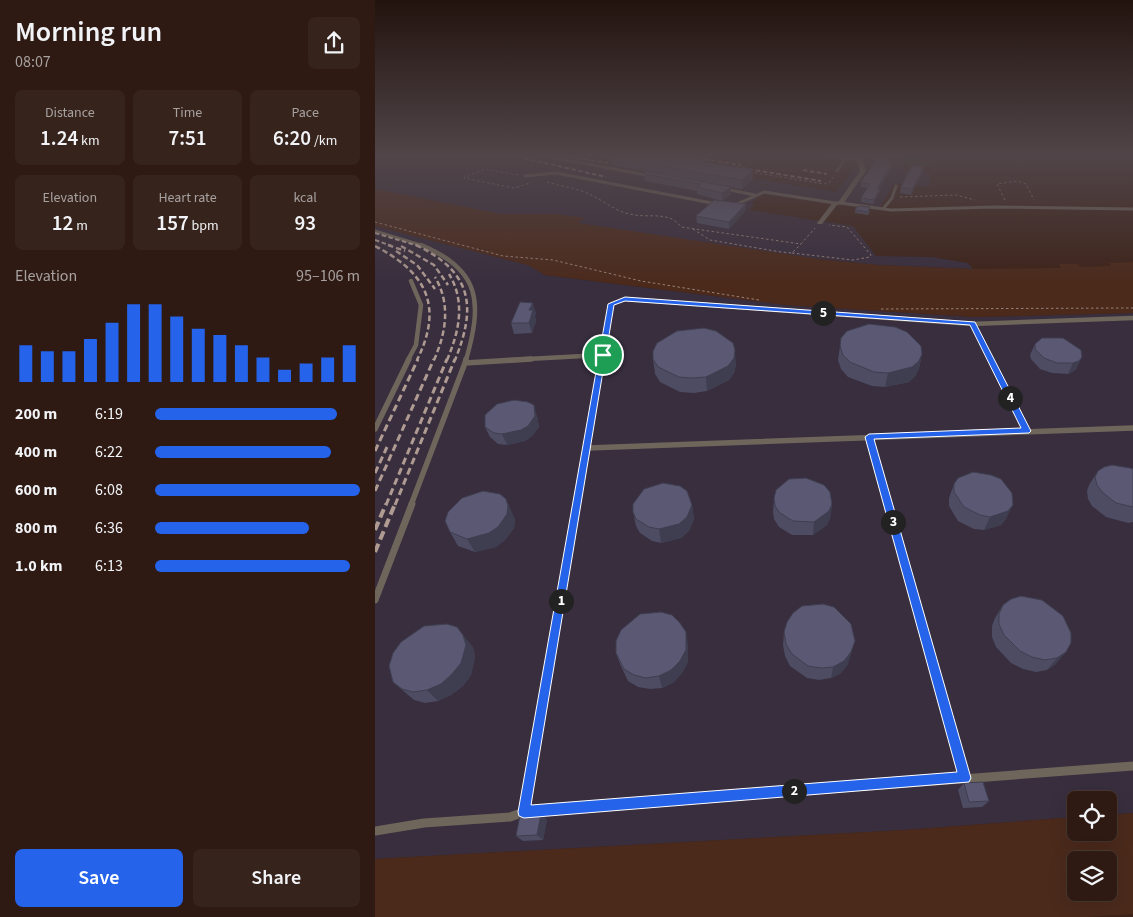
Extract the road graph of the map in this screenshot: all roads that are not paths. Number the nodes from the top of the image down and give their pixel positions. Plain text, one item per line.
1 (686, 198) edge
2 (752, 198) edge
3 (803, 198) edge
4 (842, 198) edge
5 (891, 198) edge
6 (838, 203) junction
7 (724, 205) edge
8 (729, 205) edge
9 (883, 209) junction
10 (1133, 209) edge
11 (819, 223) road end
12 (375, 230) edge
13 (411, 281) dead end
14 (1133, 318) edge
15 (972, 324) junction
16 (603, 355) junction
17 (465, 363) junction
18 (375, 428) edge
19 (1133, 428) edge
20 (1027, 431) junction
21 (869, 437) junction
22 (588, 448) junction
23 (375, 600) edge
24 (1133, 766) edge
25 (965, 778) junction
26 (524, 812) junction
27 (375, 831) edge

1 - 7 lane
2 - 8 lane
3 - 6 lane
4 - 6 street
5 - 9 lane
6 - 9 lane
6 - 11 street
9 - 10 lane
12 - 17 lane
13 - 18 lane
14 - 15 lane
15 - 16 lane
15 - 20 lane
16 - 17 lane
16 - 22 lane
17 - 23 lane
19 - 20 lane
20 - 21 lane
21 - 22 lane
21 - 25 lane
22 - 26 lane
24 - 25 lane
25 - 26 lane
26 - 27 lane

